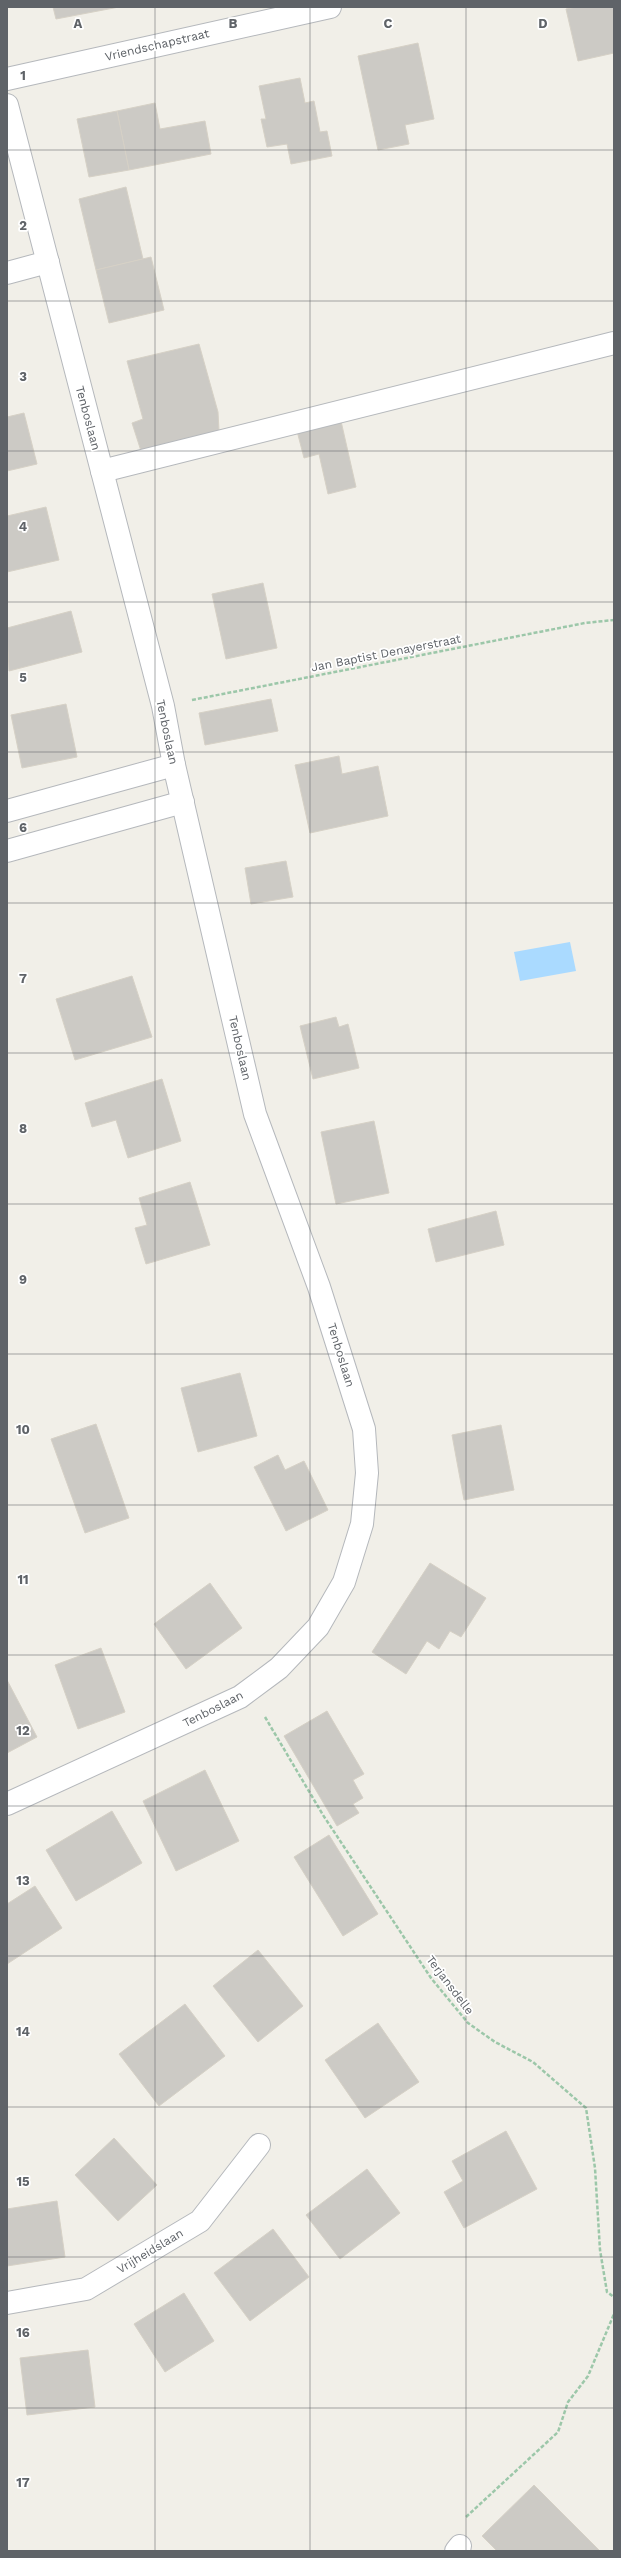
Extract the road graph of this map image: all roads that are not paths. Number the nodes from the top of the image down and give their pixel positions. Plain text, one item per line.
1 (330, 7) edge
2 (7, 79) edge
3 (7, 105) edge
4 (48, 262) junction
5 (7, 273) edge
6 (614, 343) edge
7 (102, 471) junction
8 (174, 766) junction
9 (183, 802) junction
10 (7, 811) edge
11 (7, 851) edge
12 (7, 1804) edge
13 (259, 2145) dead end
14 (7, 2303) edge

1 - 2 street, Vriendschapstraat
3 - 4 street, Tenboslaan
4 - 5 street
4 - 7 street, Tenboslaan
6 - 7 street
7 - 8 street, Tenboslaan
8 - 9 street, Tenboslaan
8 - 10 street
9 - 11 street
9 - 12 street, Tenboslaan
13 - 14 street, Vrijheidslaan

